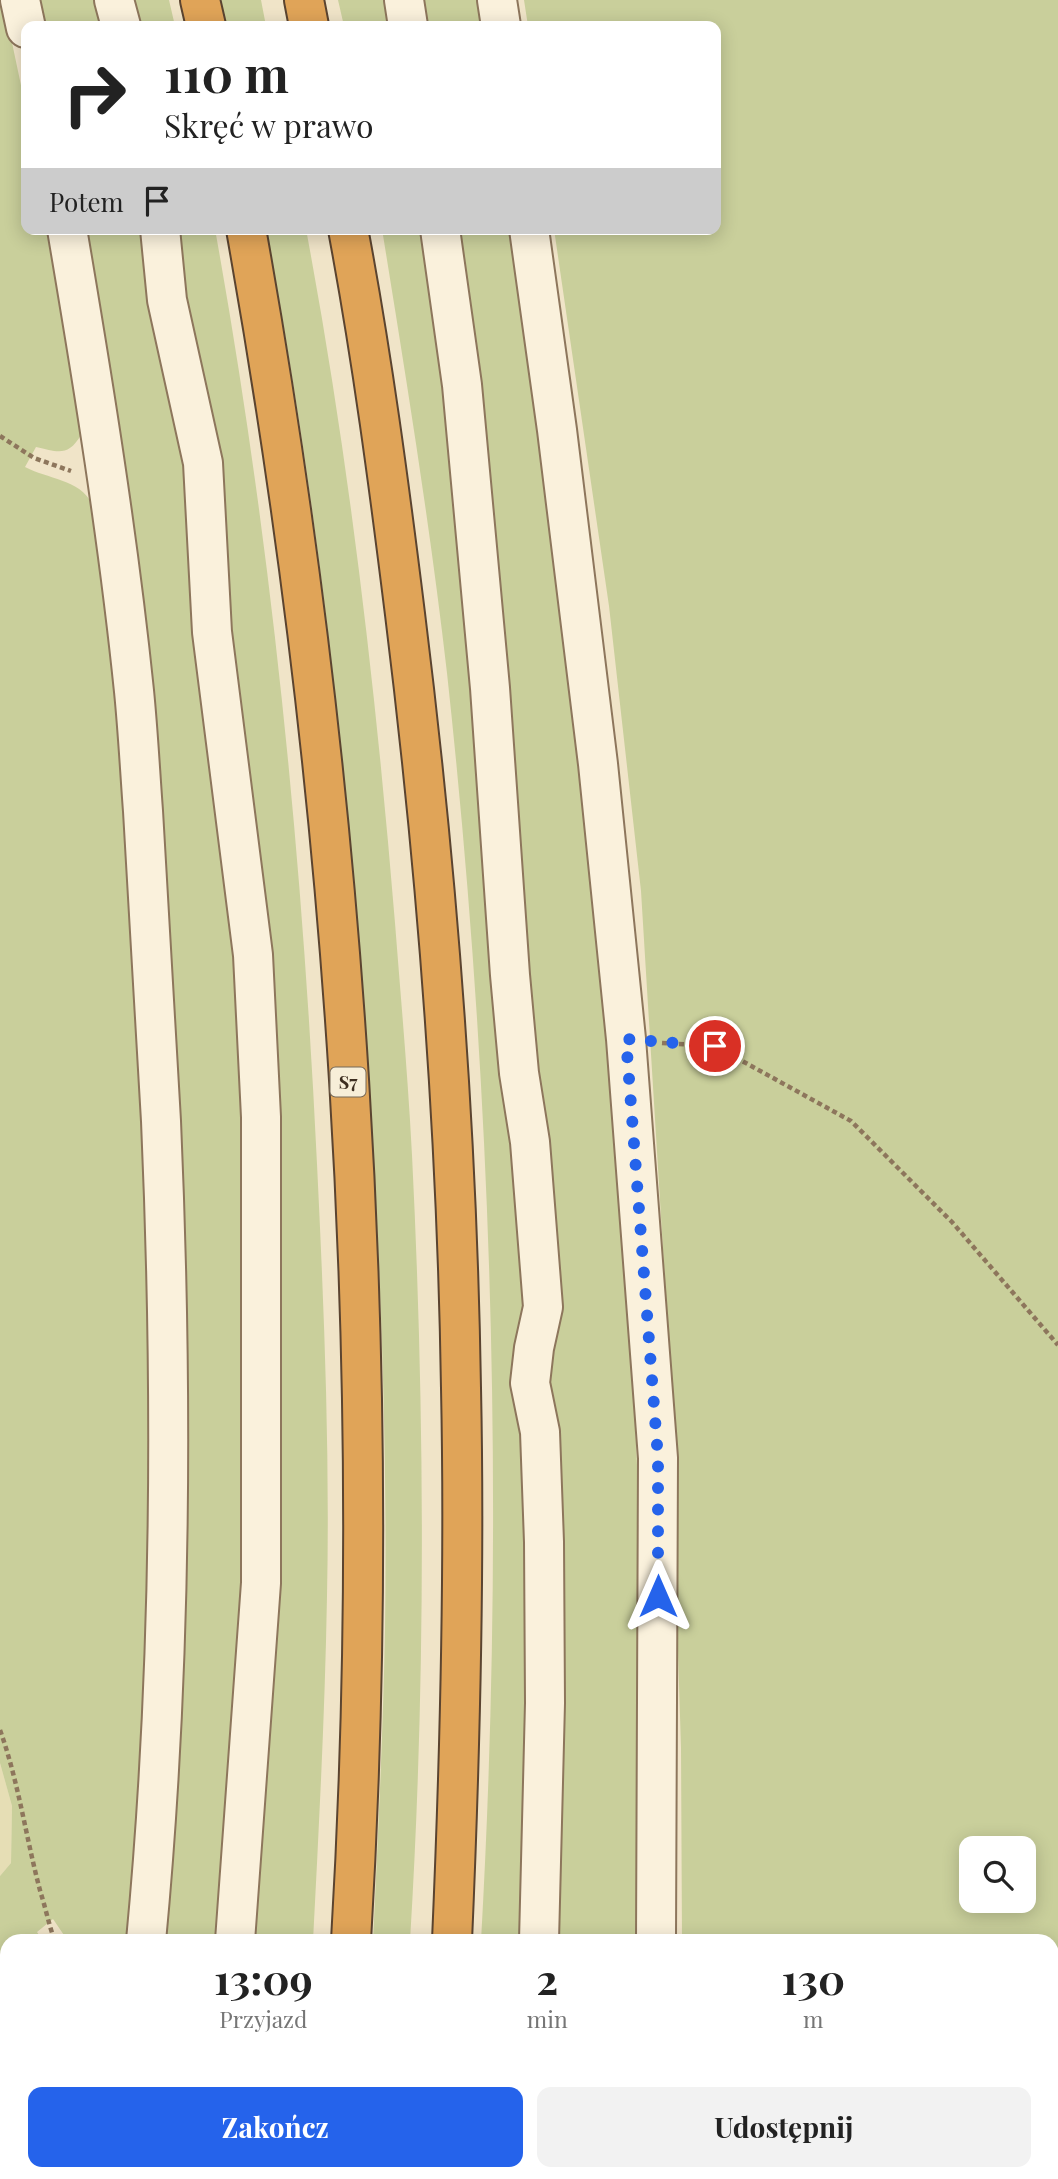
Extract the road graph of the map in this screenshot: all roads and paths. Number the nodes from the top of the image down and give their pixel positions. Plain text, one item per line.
1 (20, 0) edge
2 (114, 0) edge
3 (200, 0) edge
4 (304, 0) edge
5 (404, 0) edge
6 (497, 0) edge
7 (24, 21) edge
8 (120, 21) edge
9 (205, 21) edge
10 (308, 21) edge
11 (407, 21) edge
12 (500, 21) edge
13 (68, 235) edge
14 (161, 235) edge
15 (247, 235) edge
16 (349, 235) edge
17 (441, 235) edge
18 (530, 235) edge
19 (0, 436) edge
20 (106, 468) junction
21 (626, 1039) junction
22 (1058, 1345) edge
23 (0, 1730) edge
24 (53, 1934) edge
25 (147, 1934) edge
26 (236, 1934) edge
27 (351, 1934) edge
28 (452, 1934) edge
29 (540, 1934) edge
30 (656, 1934) edge

1 - 7 street
2 - 8 street
3 - 9 highway
4 - 10 highway
5 - 11 street
6 - 12 street
13 - 20 street
14 - 26 street
15 - 27 highway, S7
16 - 28 highway
17 - 29 street
18 - 21 street
19 - 20 path
20 - 25 street
21 - 22 path
21 - 30 street
23 - 24 path

